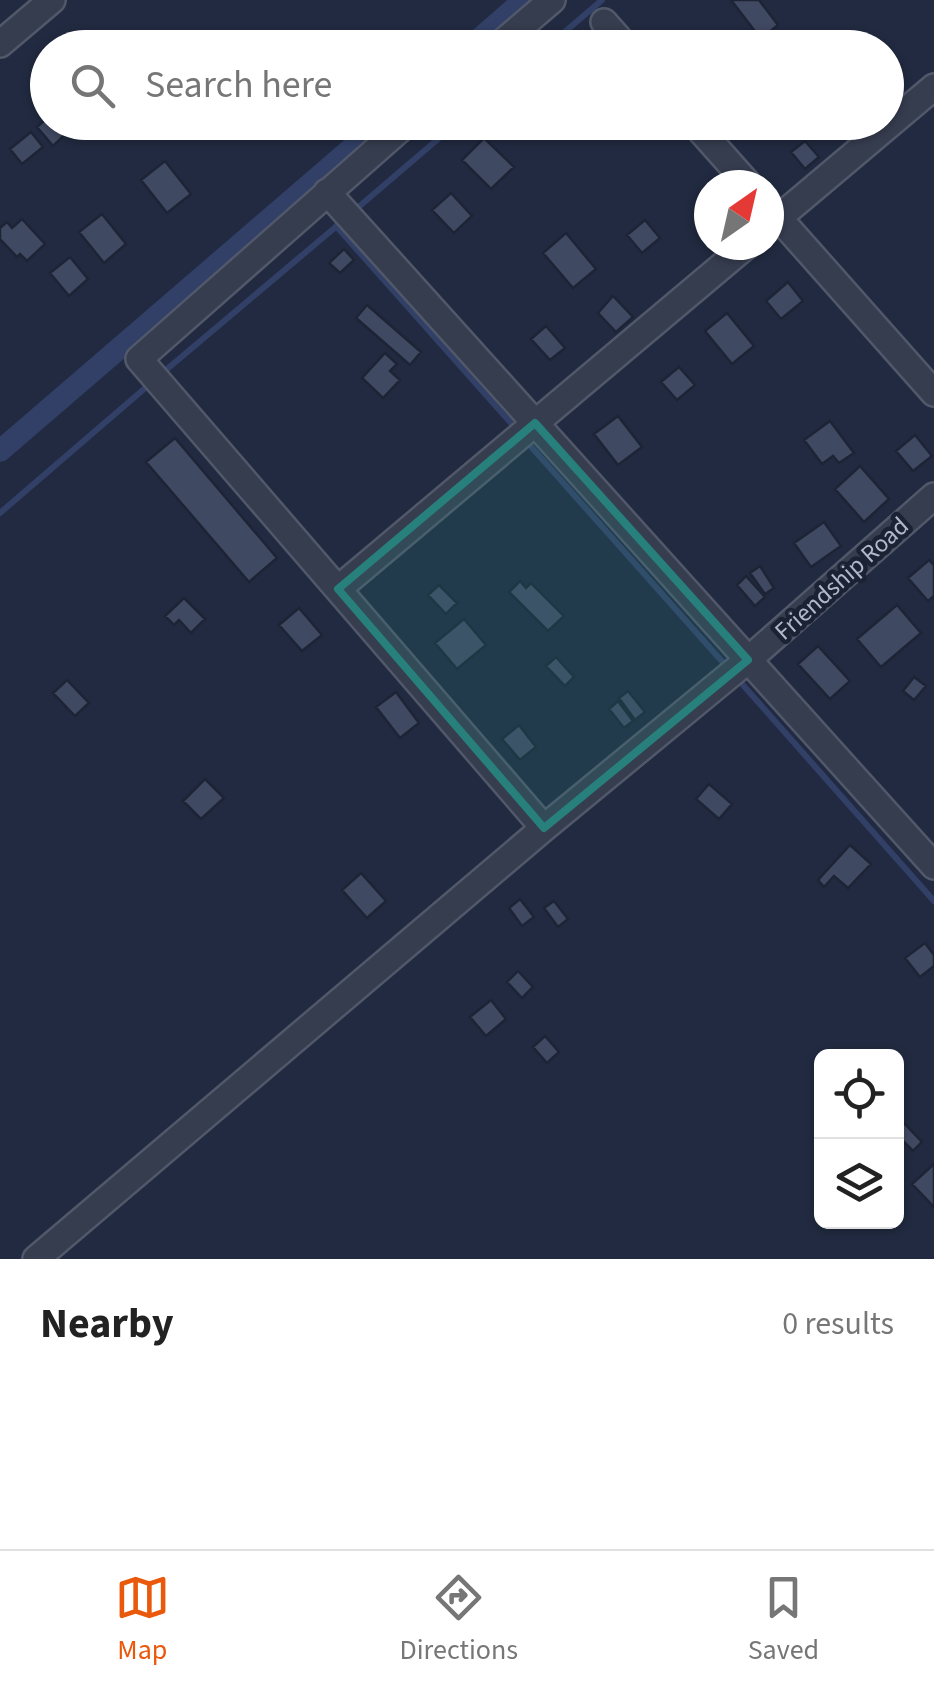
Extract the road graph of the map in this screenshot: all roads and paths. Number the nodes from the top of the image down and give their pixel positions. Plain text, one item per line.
1 (52, 0) edge
2 (552, 0) edge
3 (604, 22) dead end
4 (517, 30) edge
5 (611, 30) edge
6 (0, 44) edge
7 (934, 87) edge
8 (904, 111) edge
9 (387, 140) edge
10 (710, 140) edge
11 (868, 140) edge
12 (736, 170) edge
13 (326, 192) junction
14 (784, 207) edge
15 (784, 230) edge
16 (728, 260) edge
17 (934, 392) edge
18 (535, 423) junction
19 (934, 496) edge
20 (338, 589) junction
21 (748, 660) junction
22 (544, 828) junction
23 (934, 866) edge
24 (36, 1259) edge

1 - 6 street
2 - 4 street
3 - 5 street
7 - 8 street
9 - 13 street
10 - 12 street
11 - 14 street
13 - 18 street
13 - 20 street
15 - 17 street
16 - 18 street
18 - 20 street
18 - 21 street
19 - 21 street, Friendship Road
20 - 22 street
21 - 22 street, Friendship Road
21 - 23 street
22 - 24 street, Friendship Road

